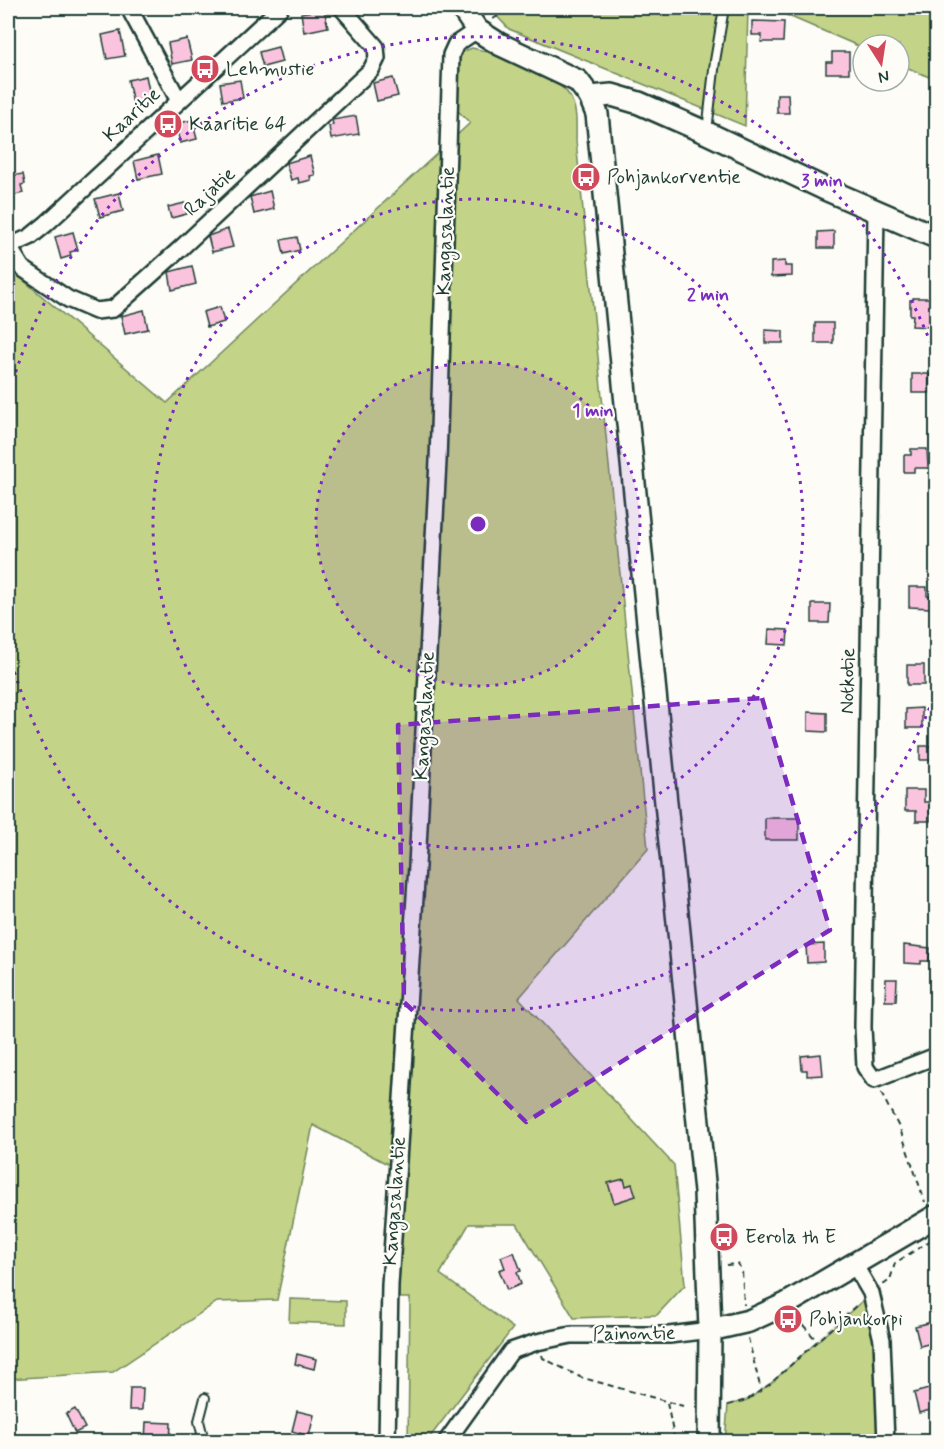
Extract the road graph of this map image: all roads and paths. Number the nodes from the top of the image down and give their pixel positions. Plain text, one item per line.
1 (129, 8) edge
2 (280, 8) edge
3 (342, 8) edge
4 (462, 8) edge
5 (724, 8) edge
6 (914, 8) edge
7 (936, 21) edge
8 (477, 30) junction
9 (590, 97) junction
10 (179, 101) junction
11 (707, 133) junction
12 (876, 212) junction
13 (936, 237) edge
14 (8, 247) edge
15 (936, 1056) edge
16 (874, 1080) junction
17 (935, 1224) edge
18 (854, 1264) junction
19 (871, 1293) junction
20 (794, 1315) dead end
21 (710, 1330) junction
22 (817, 1341) junction
23 (537, 1342) junction
24 (205, 1398) dead end
25 (667, 1402) junction
26 (683, 1406) dead end
27 (728, 1406) dead end
28 (200, 1442) edge
29 (387, 1442) edge
30 (446, 1442) edge
31 (675, 1442) edge
32 (709, 1442) edge
33 (886, 1442) edge

1 - 10 street
2 - 10 street, Kaaritie
3 - 14 street, Rajatie
4 - 8 main road
5 - 11 lane
6 - 7 path
8 - 9 main road
8 - 29 street, Kangasalantie
9 - 11 main road
9 - 21 main road
10 - 14 street, Kaaritie
11 - 12 main road
12 - 13 main road
12 - 16 street, Notkotie
15 - 16 street
16 - 17 path
17 - 18 main road, Painontie
17 - 19 path
18 - 19 street
18 - 21 main road, Painontie
19 - 22 path
19 - 33 street
20 - 22 path
21 - 23 street, Painontie
21 - 32 main road
22 - 27 path
23 - 25 path
23 - 30 street, Painontie
24 - 28 lane
25 - 26 path
25 - 31 path

